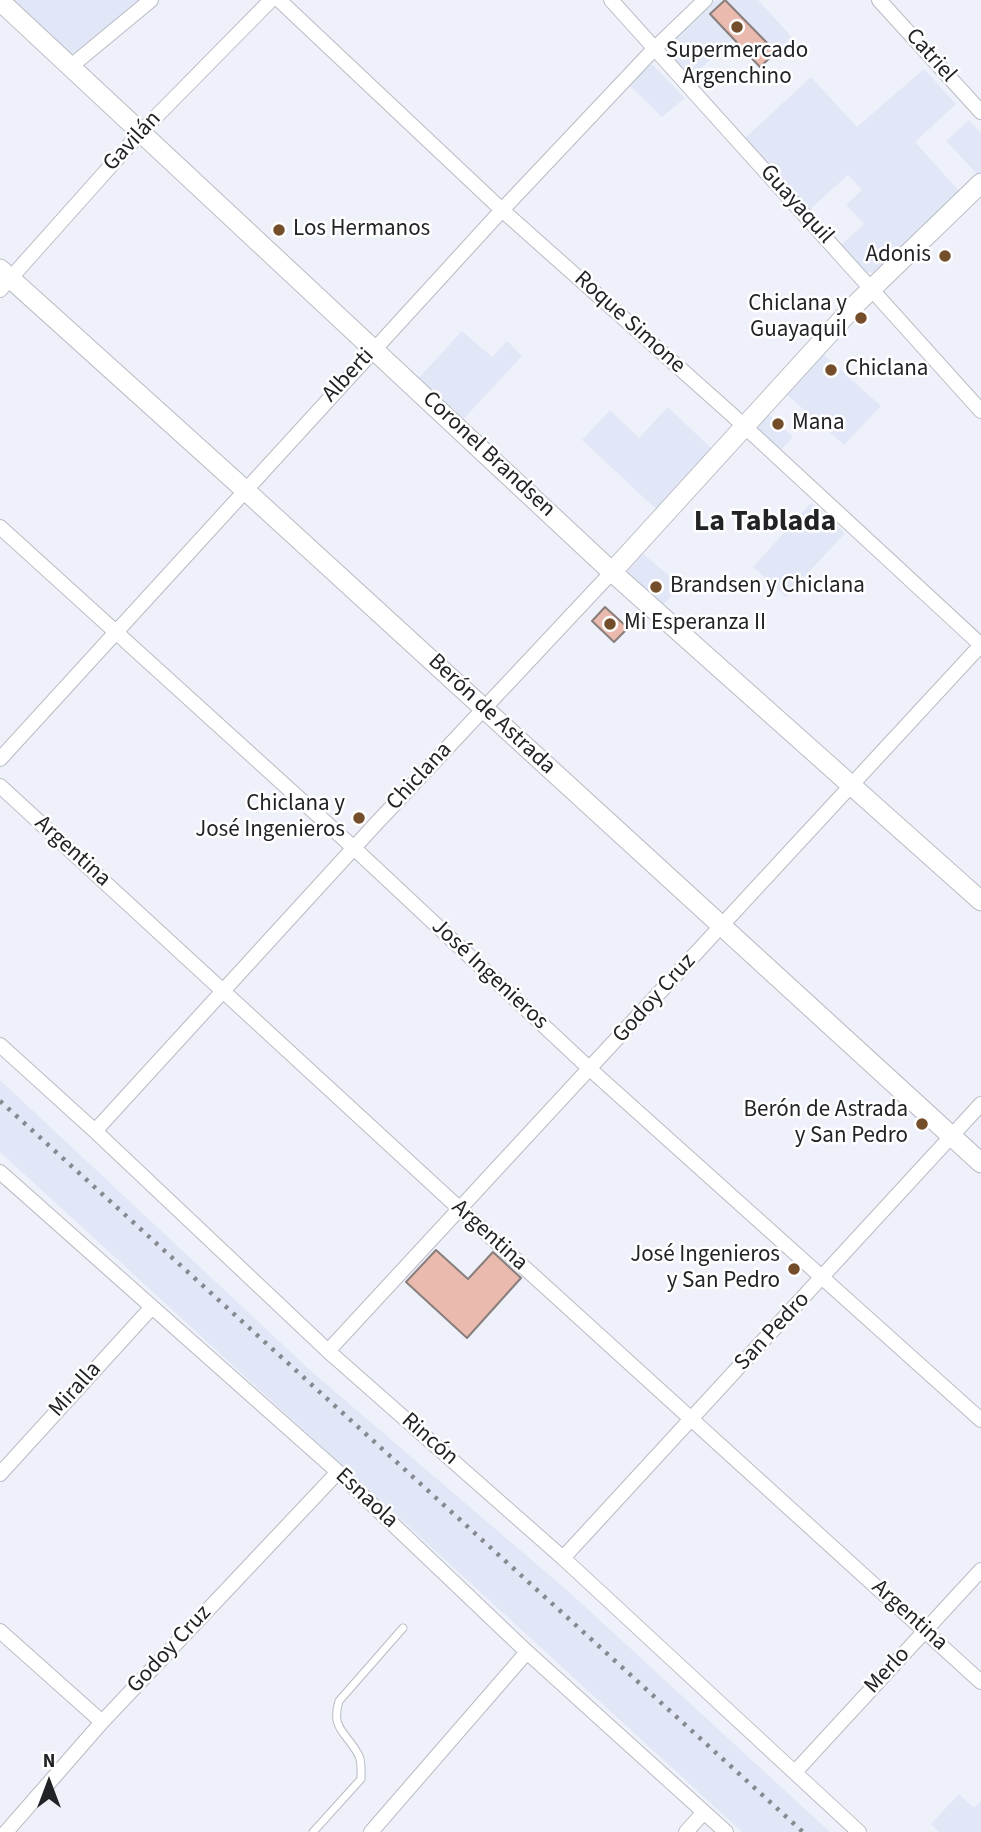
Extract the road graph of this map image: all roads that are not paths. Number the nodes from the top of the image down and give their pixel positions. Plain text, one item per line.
1 (150, 0) edge
2 (271, 0) edge
3 (279, 0) edge
4 (611, 0) edge
5 (705, 0) edge
6 (880, 0) edge
7 (0, 1) edge
8 (654, 49) junction
9 (70, 67) junction
10 (981, 112) edge
11 (141, 132) junction
12 (981, 183) edge
13 (502, 210) junction
14 (3, 279) edge
15 (872, 288) junction
16 (375, 348) junction
17 (981, 411) edge
18 (744, 426) junction
19 (245, 490) junction
20 (0, 527) edge
21 (612, 572) junction
22 (115, 633) junction
23 (981, 645) edge
24 (484, 709) junction
25 (0, 759) edge
26 (851, 785) junction
27 (0, 786) edge
28 (355, 849) junction
29 (981, 901) edge
30 (721, 926) junction
31 (225, 992) junction
32 (0, 1045) edge
33 (591, 1070) junction
34 (981, 1104) edge
35 (95, 1131) junction
36 (952, 1136) junction
37 (981, 1163) edge
38 (0, 1172) edge
39 (461, 1210) junction
40 (824, 1277) junction
41 (152, 1307) junction
42 (328, 1351) junction
43 (981, 1420) edge
44 (692, 1421) junction
45 (338, 1472) junction
46 (0, 1474) edge
47 (563, 1558) junction
48 (981, 1570) edge
49 (404, 1628) dead end
50 (925, 1630) junction
51 (0, 1631) edge
52 (527, 1652) junction
53 (981, 1682) edge
54 (102, 1722) junction
55 (795, 1772) junction
56 (704, 1812) junction
57 (6, 1832) edge
58 (313, 1832) edge
59 (371, 1832) edge
60 (686, 1832) edge
61 (726, 1832) edge
62 (859, 1832) edge

1 - 9 street
2 - 11 street, Gavilán
3 - 13 street, Roque Simone
4 - 8 street, Guayaquil
5 - 8 street, Alberti
6 - 10 street, Catriel
7 - 9 street, Coronel Brandsen
8 - 13 street, Alberti
8 - 15 street, Guayaquil
9 - 11 street, Coronel Brandsen
11 - 14 street, Gavilán
11 - 16 street, Coronel Brandsen
12 - 15 street, Chiclana
13 - 16 street, Alberti
13 - 18 street, Roque Simone
14 - 19 street, Berón de Astrada
15 - 17 street, Guayaquil
15 - 18 street, Chiclana
16 - 19 street, Alberti
16 - 21 street, Coronel Brandsen
18 - 21 street, Chiclana
18 - 23 street, Roque Simone
19 - 22 street, Alberti
19 - 24 street, Berón de Astrada
20 - 22 street, José Ingenieros
21 - 24 street, Chiclana
21 - 26 street, Coronel Brandsen
22 - 25 street, Alberti
22 - 28 street, José Ingenieros
23 - 26 street, Godoy Cruz
24 - 28 street, Chiclana
24 - 30 street, Berón de Astrada
26 - 29 street, Coronel Brandsen
26 - 30 street, Godoy Cruz
27 - 31 street, Argentina
28 - 31 street, Chiclana
28 - 33 street, José Ingenieros
30 - 33 street, Godoy Cruz
30 - 36 street, Berón de Astrada
31 - 35 street, Chiclana
31 - 39 street, Argentina
32 - 35 street, Rincón
33 - 39 street, Godoy Cruz
33 - 40 street, José Ingenieros
34 - 36 street, San Pedro
35 - 42 street, Rincón
36 - 37 street, Berón de Astrada
36 - 40 street, San Pedro
38 - 41 street, Esnaola
39 - 42 street, Godoy Cruz
39 - 44 street, Argentina
40 - 43 street, José Ingenieros
40 - 44 street, San Pedro
41 - 45 street, Esnaola
41 - 46 street, Miralla
42 - 47 street, Rincón
44 - 47 street, San Pedro
44 - 50 street, Argentina
45 - 52 street, Esnaola
45 - 54 street, Godoy Cruz
47 - 55 street, Rincón
48 - 50 street, Merlo
49 - 58 lane
50 - 53 street, Argentina
50 - 55 street, Merlo
51 - 54 street
52 - 56 street, Esnaola
52 - 59 street
54 - 57 street, Godoy Cruz
55 - 62 street, Rincón
56 - 60 street
56 - 61 street, Esnaola

